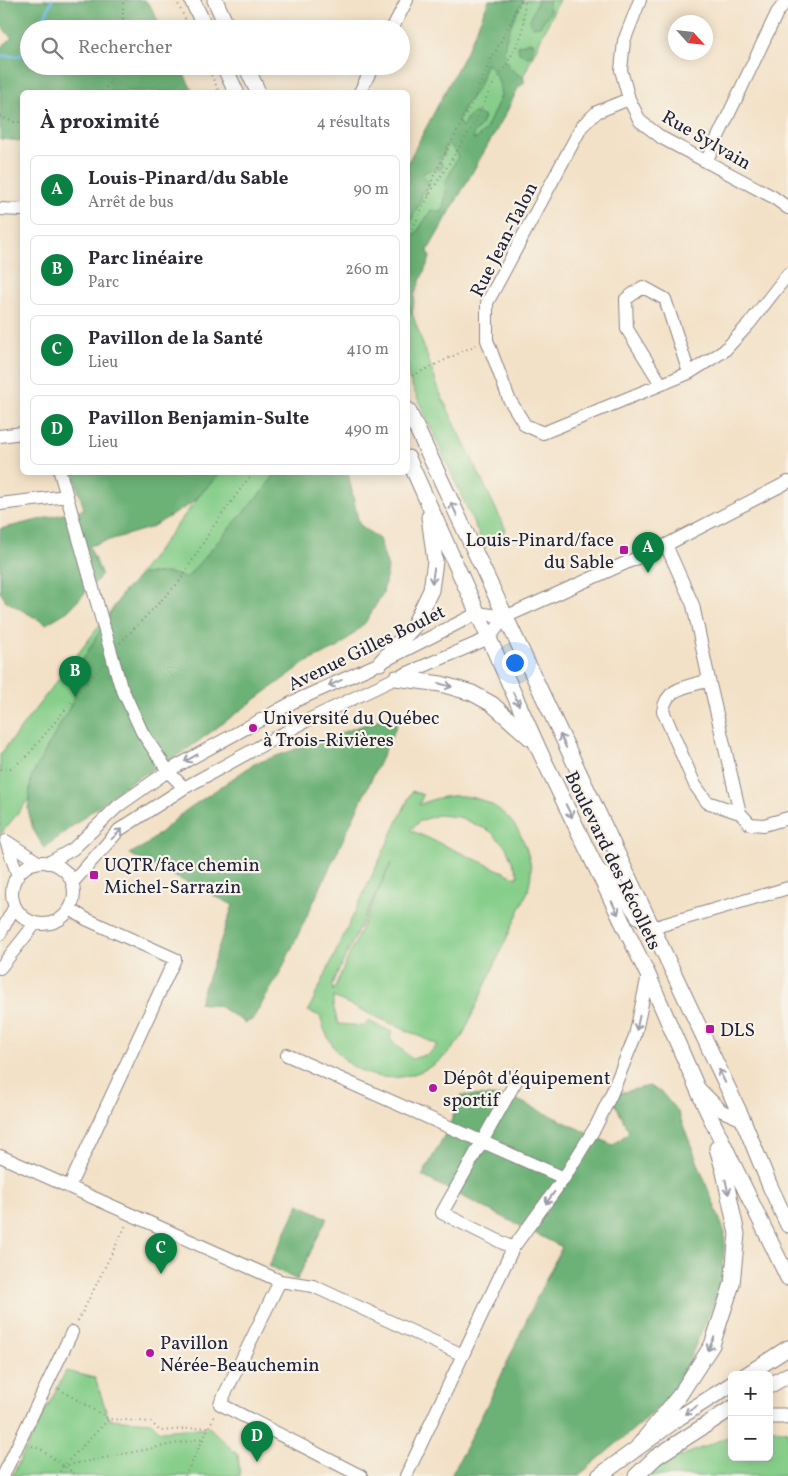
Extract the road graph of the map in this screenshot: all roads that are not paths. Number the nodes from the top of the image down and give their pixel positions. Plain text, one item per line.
1 (192, 0) edge
2 (215, 0) edge
3 (407, 0) edge
4 (640, 0) edge
5 (787, 0) edge
6 (202, 20) edge
7 (224, 20) edge
8 (397, 20) edge
9 (228, 75) edge
10 (250, 75) edge
11 (368, 75) edge
12 (235, 90) edge
13 (257, 90) edge
14 (361, 90) edge
15 (629, 99) junction
16 (706, 162) junction
17 (788, 208) edge
18 (0, 209) edge
19 (20, 210) edge
20 (788, 274) edge
21 (689, 373) junction
22 (661, 384) junction
23 (410, 414) edge
24 (20, 433) edge
25 (0, 436) edge
26 (410, 462) edge
27 (61, 475) edge
28 (788, 482) edge
29 (424, 494) junction
30 (67, 496) junction
31 (0, 504) edge
32 (666, 545) junction
33 (478, 613) junction
34 (505, 617) junction
35 (489, 638) junction
36 (380, 663) junction
37 (396, 678) junction
38 (708, 680) junction
39 (296, 701) junction
40 (306, 721) junction
41 (540, 752) junction
42 (168, 771) junction
43 (184, 788) junction
44 (740, 813) junction
45 (788, 818) edge
46 (3, 837) edge
47 (43, 862) junction
48 (594, 864) junction
49 (18, 876) junction
50 (72, 882) junction
51 (788, 888) edge
52 (15, 906) junction
53 (70, 909) junction
54 (35, 924) junction
55 (652, 928) junction
56 (0, 934) edge
57 (0, 968) edge
58 (648, 975) junction
59 (287, 1055) dead end
60 (516, 1081) dead end
61 (695, 1084) junction
62 (705, 1106) junction
63 (743, 1120) junction
64 (482, 1141) junction
65 (0, 1156) edge
66 (564, 1178) junction
67 (770, 1186) junction
68 (69, 1187) junction
69 (788, 1213) edge
70 (788, 1225) edge
71 (513, 1248) junction
72 (788, 1278) edge
73 (280, 1281) junction
74 (72, 1332) road end
75 (788, 1348) edge
76 (463, 1355) junction
77 (752, 1371) edge
78 (788, 1375) edge
79 (773, 1384) edge
80 (728, 1387) edge
81 (728, 1411) edge
82 (773, 1416) edge
83 (788, 1417) edge
84 (728, 1420) edge
85 (636, 1449) junction
86 (656, 1457) junction
87 (4, 1476) edge
88 (361, 1476) edge
89 (406, 1476) edge
90 (599, 1476) edge
91 (636, 1476) edge

1 - 6 main road
2 - 7 main road
3 - 8 street
4 - 15 street, Rue Sylvain
5 - 16 street
9 - 12 main road
10 - 13 main road
11 - 14 street
15 - 16 street, Rue Sylvain
15 - 22 street, Rue Jean-Talon
16 - 17 street, Rue Sylvain
18 - 19 street
20 - 21 street, Rue Jean-Talon
21 - 22 street, Rue Jean-Talon
21 - 22 street
34 -> 23 main road, Boulevard des Récollets
24 - 25 street
26 - 29 main road, Boulevard des Récollets
27 - 30 street
28 - 32 street
29 - 33 main road, Boulevard des Récollets
29 -> 36 main road
30 - 31 street
30 - 42 street
32 - 34 street
32 - 38 street
33 - 34 street
33 - 35 main road, Boulevard des Récollets
33 - 36 street, Avenue Gilles Boulet
34 - 35 street
55 -> 34 main road, Boulevard des Récollets
35 - 37 street
35 -> 41 main road, Boulevard des Récollets
36 -> 39 street, Avenue Gilles Boulet
37 - 40 street
37 -> 41 main road
38 - 44 street
38 - 44 street
39 - 40 street
39 -> 42 street, Avenue Gilles Boulet
40 - 43 street
41 -> 48 main road, Boulevard des Récollets
42 - 43 street
42 - 47 street, Avenue Gilles Boulet
50 -> 43 street
44 - 45 street
46 - 47 street
46 - 49 street
47 - 49 street, Avenue Gilles Boulet
47 - 50 street
48 - 55 street
48 -> 58 main road, Boulevard des Récollets
49 - 52 street
50 - 53 street
51 - 55 street
52 - 54 street
52 - 56 street
53 - 54 street
53 - 68 street
54 - 57 street
63 -> 55 main road, Boulevard des Récollets
58 - 61 main road, Boulevard des Récollets
58 -> 66 street
59 - 64 street
60 - 64 street
61 - 62 main road, Boulevard des Récollets
61 - 63 street
62 - 72 main road, Boulevard des Récollets
62 -> 85 main road
63 - 67 main road, Boulevard des Récollets
64 - 66 street
64 - 71 street
65 - 68 street
66 -> 71 street
67 - 69 main road
67 - 70 main road, Boulevard des Récollets
68 - 73 street
71 - 76 street
73 - 76 street
73 - 88 street
74 - 87 street
75 - 77 main road
76 - 89 street
78 - 79 main road
80 -> 85 main road
81 - 86 main road
82 - 83 main road
84 - 86 main road
85 - 90 main road
86 - 91 main road

